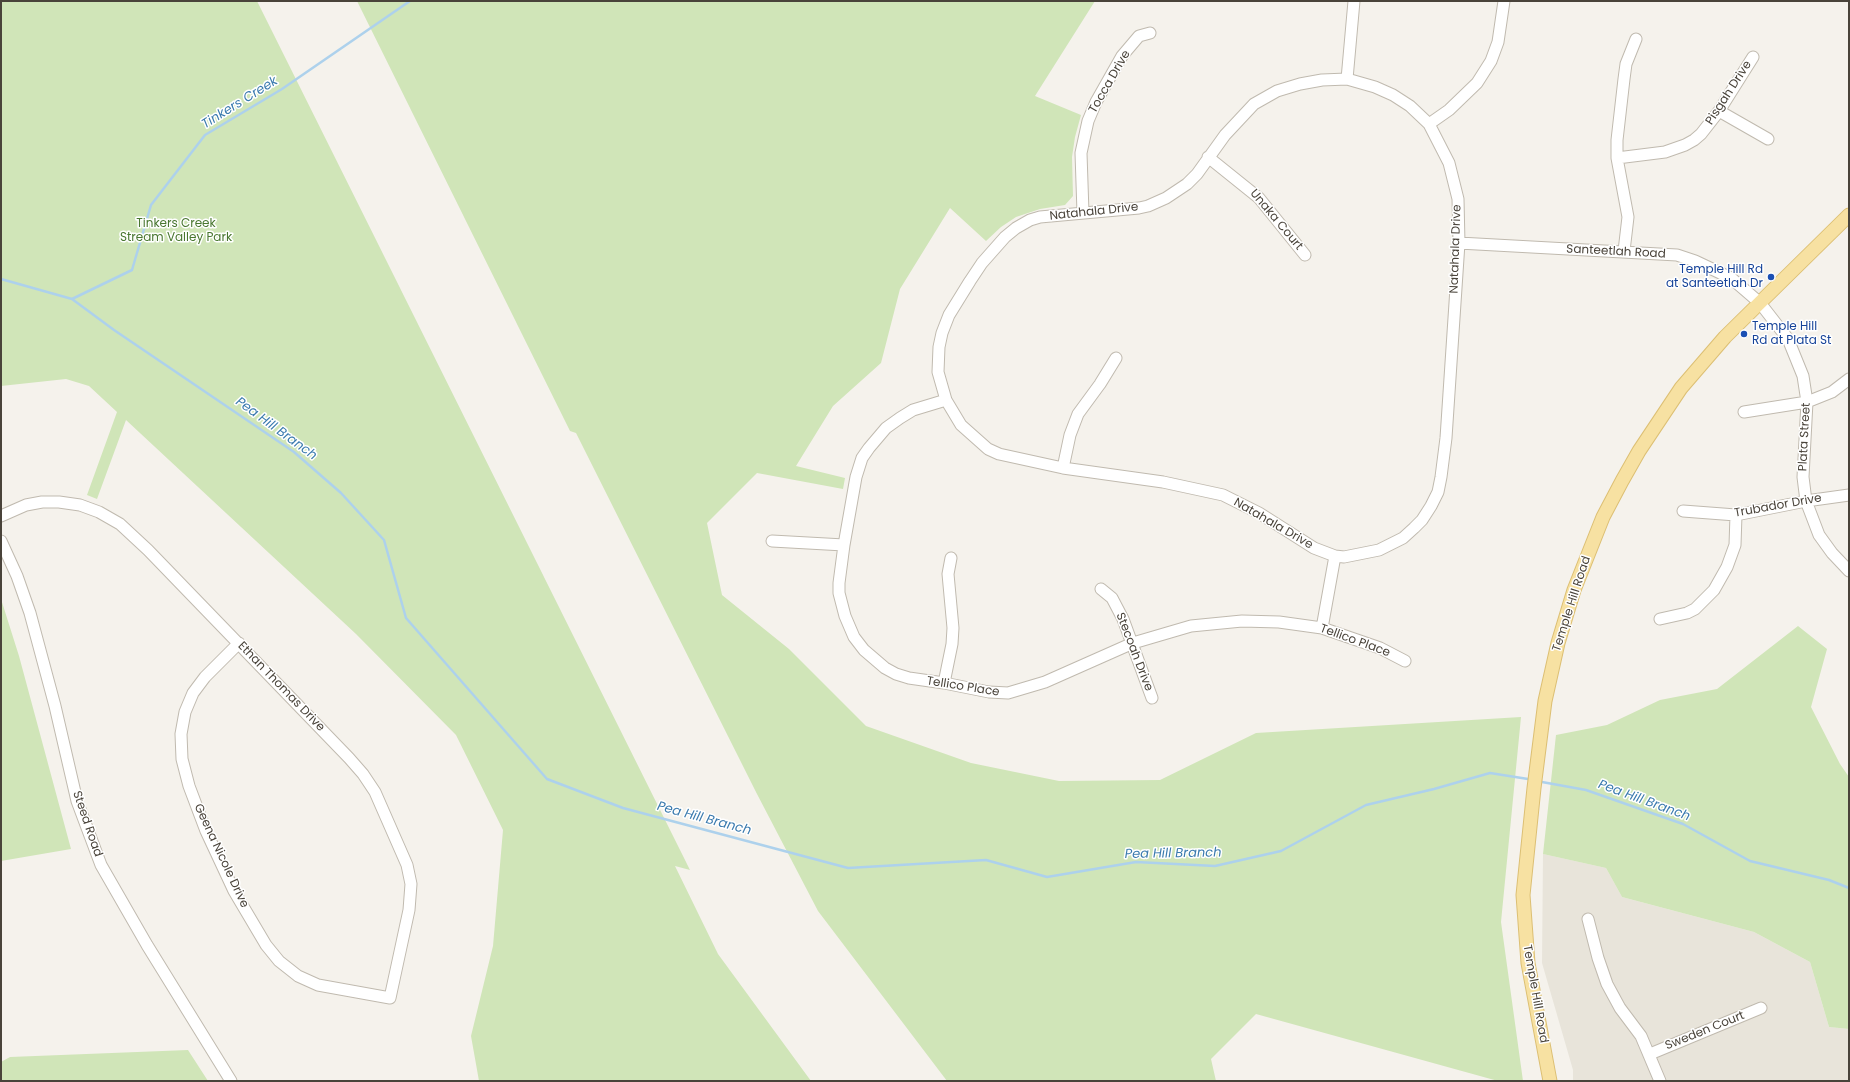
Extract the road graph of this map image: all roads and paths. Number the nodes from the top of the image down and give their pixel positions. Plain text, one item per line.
1 (1354, 1) edge
2 (1504, 1) edge
3 (1150, 33) dead end
4 (1636, 39) dead end
5 (1753, 58) dead end
6 (1346, 79) junction
7 (1719, 111) junction
8 (1429, 124) junction
9 (1768, 139) dead end
10 (1208, 157) junction
11 (1617, 158) junction
12 (1082, 213) junction
13 (1849, 215) edge
14 (1459, 243) junction
15 (1624, 251) junction
16 (1305, 255) dead end
17 (1760, 302) junction
18 (1116, 358) dead end
19 (1849, 379) edge
20 (946, 400) junction
21 (1807, 402) junction
22 (1744, 412) dead end
23 (1063, 468) junction
24 (1849, 495) edge
25 (1806, 501) junction
26 (1682, 511) dead end
27 (1, 516) edge
28 (1736, 516) junction
29 (1, 541) edge
30 (772, 541) dead end
31 (844, 545) junction
32 (1335, 556) junction
33 (951, 558) dead end
34 (1849, 571) edge
35 (1101, 588) dead end
36 (1660, 619) dead end
37 (1322, 628) junction
38 (238, 643) junction
39 (1133, 643) junction
40 (1405, 661) dead end
41 (944, 683) junction
42 (1152, 698) dead end
43 (1588, 919) dead end
44 (390, 998) joint
45 (1761, 1008) dead end
46 (1650, 1054) junction
47 (231, 1081) edge
48 (1550, 1081) edge
49 (1660, 1081) edge

1 - 6 street
2 - 8 street
3 - 12 street, Tocca Drive
4 - 11 street
5 - 7 street, Pisgah Drive
6 - 8 street, Natahala Drive
6 - 10 street, Natahala Drive
7 - 9 street
7 - 11 street, Pisgah Drive
8 - 14 street, Natahala Drive
10 - 12 street, Natahala Drive
10 - 16 street, Unaka Court
11 - 15 street
12 - 20 street, Natahala Drive
13 - 17 main road, Temple Hill Road
14 - 15 street, Santeetlah Road
14 - 32 street, Natahala Drive
15 - 17 street, Santeetlah Road
17 - 21 street, Plata Street
17 - 48 main road, Temple Hill Road
18 - 23 street
19 - 21 street
20 - 23 street, Natahala Drive
20 - 31 street, Tellico Place
21 - 22 street
21 - 25 street, Plata Street
23 - 32 street, Natahala Drive
24 - 25 street, Trubador Drive
25 - 28 street, Trubador Drive
25 - 34 street, Plata Street
26 - 28 street, Trubador Drive
27 - 38 street, Ethan Thomas Drive
28 - 36 street
29 - 47 street, Steed Road
30 - 31 street
31 - 41 street, Tellico Place
32 - 37 street
33 - 41 street
35 - 39 street, Stecoah Drive
37 - 39 street, Tellico Place
37 - 40 street, Tellico Place
38 - 44 street, Ethan Thomas Drive
38 - 44 street, Geena Nicole Drive
39 - 41 street, Tellico Place
39 - 42 street, Stecoah Drive
43 - 46 street
45 - 46 street, Sweden Court
46 - 49 street

